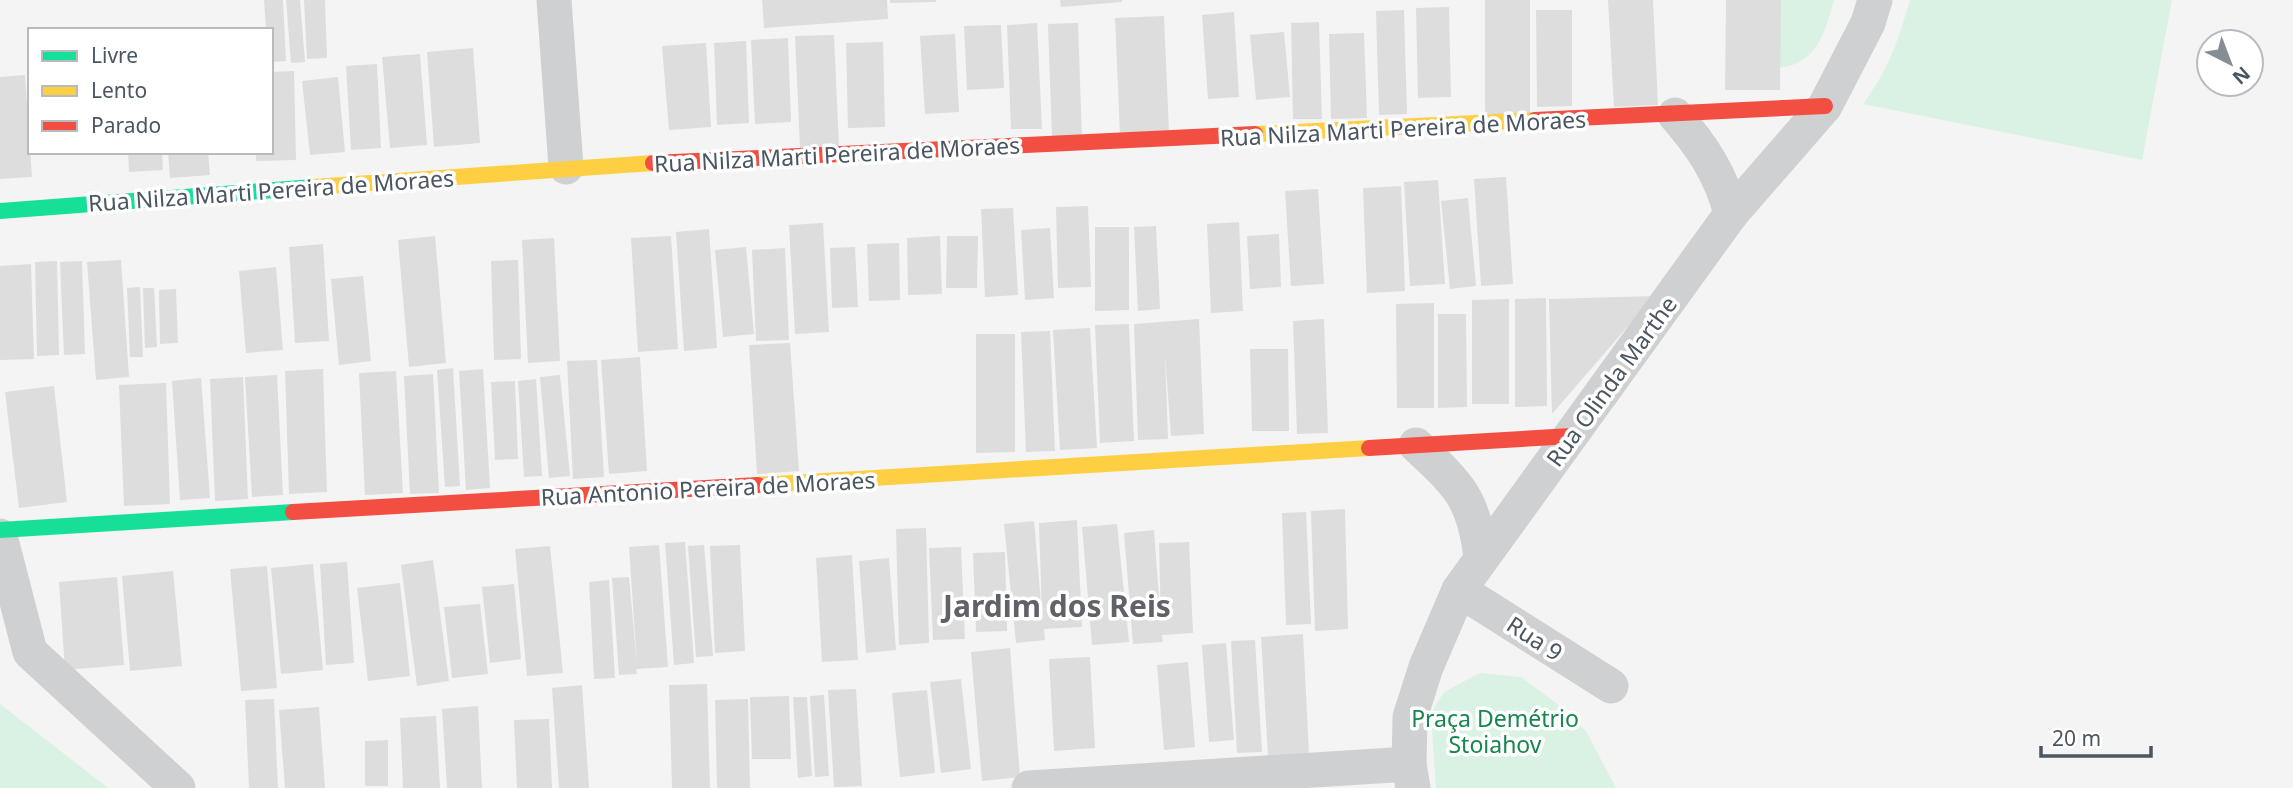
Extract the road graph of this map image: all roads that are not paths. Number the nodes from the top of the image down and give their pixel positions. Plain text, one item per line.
1 (554, 0) edge
2 (1875, 0) edge
3 (1825, 106) junction
4 (1675, 115) junction
5 (566, 167) junction
6 (0, 211) edge
7 (1731, 214) junction
8 (1571, 436) junction
9 (1416, 445) junction
10 (0, 530) edge
11 (0, 537) edge
12 (1481, 557) junction
13 (1460, 590) junction
14 (1611, 686) dead end
15 (1411, 776) edge
16 (178, 788) edge
17 (1029, 788) edge

1 - 5 street
2 - 3 street, Rua Olinda Marthe
3 - 4 street, Rua Nilza Marti Pereira de Moraes
3 - 7 street, Rua Olinda Marthe
4 - 5 street, Rua Nilza Marti Pereira de Moraes
4 - 7 street
5 - 6 street, Rua Nilza Marti Pereira de Moraes
7 - 8 street, Rua Olinda Marthe
8 - 9 street, Rua Antonio Pereira de Moraes
8 - 12 street, Rua Olinda Marthe
9 - 10 street, Rua Antonio Pereira de Moraes
9 - 12 street
11 - 16 street
12 - 13 street, Rua Olinda Marthe
13 - 14 street, Rua 9
13 - 15 street, Rua Olinda Marthe
15 - 17 street

